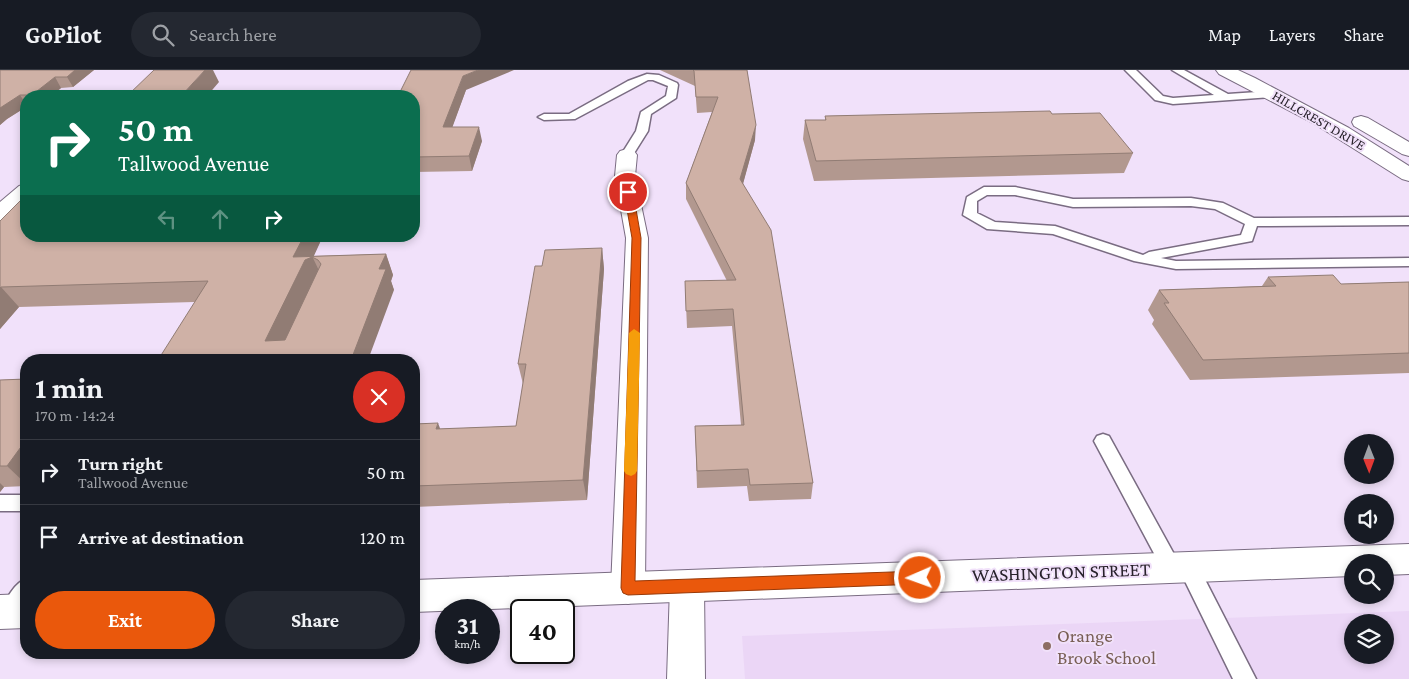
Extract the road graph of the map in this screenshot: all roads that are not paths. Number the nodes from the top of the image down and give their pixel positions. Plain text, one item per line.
1 (1130, 70) edge
2 (1177, 70) edge
3 (1225, 70) edge
4 (1260, 70) edge
5 (1273, 94) junction
6 (1226, 97) junction
7 (1329, 104) dead end
8 (1346, 113) dead end
9 (544, 117) dead end
10 (1409, 150) edge
11 (627, 155) joint
12 (1409, 175) edge
13 (20, 196) edge
14 (0, 214) edge
15 (1409, 221) edge
16 (1252, 222) junction
17 (1139, 258) junction
18 (1409, 262) edge
19 (1103, 441) dead end
20 (0, 503) edge
21 (20, 503) edge
22 (1409, 559) edge
23 (1181, 568) junction
24 (687, 587) junction
25 (628, 588) junction
26 (420, 596) edge
27 (686, 679) edge
28 (1246, 679) edge

1 - 6 lane
2 - 6 lane
3 - 5 street, HILLCREST DRIVE
4 - 7 street, HILLCREST DRIVE
5 - 6 lane
5 - 12 street, HILLCREST DRIVE
8 - 10 street, HILLCREST DRIVE
9 - 11 lane
11 - 25 street
13 - 14 street
15 - 16 lane
16 - 17 lane
16 - 17 lane
17 - 18 lane
19 - 23 lane
20 - 21 lane
22 - 23 street, WASHINGTON STREET
23 - 24 street, WASHINGTON STREET
23 - 28 lane
24 - 25 street, WASHINGTON STREET
24 - 27 street
25 - 26 street, WASHINGTON STREET

